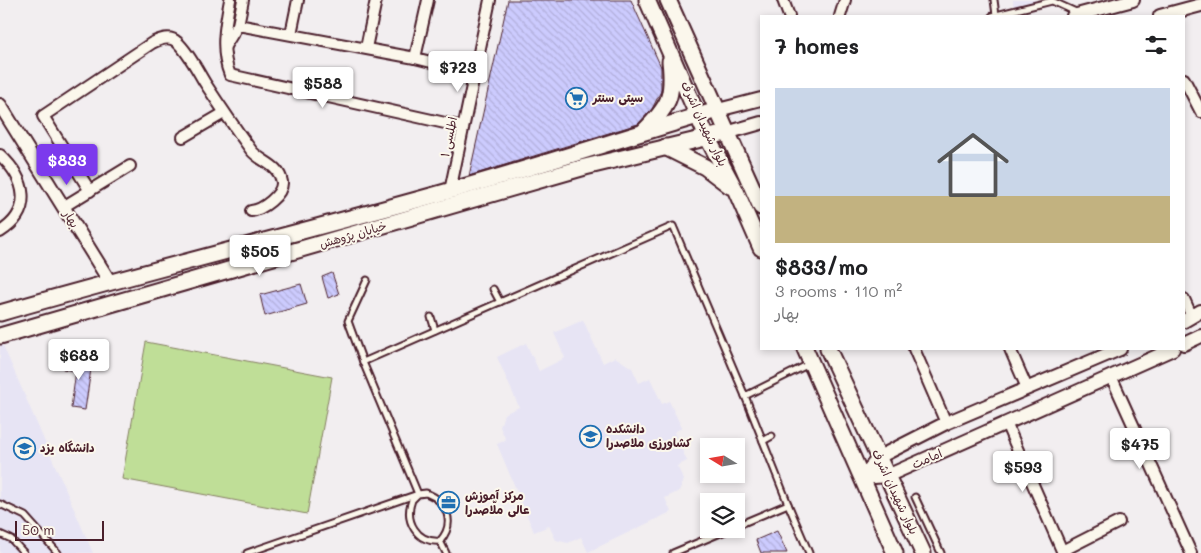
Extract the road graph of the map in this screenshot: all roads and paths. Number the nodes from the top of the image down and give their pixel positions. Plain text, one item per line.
1 (230, 0) edge
2 (243, 0) edge
3 (298, 0) edge
4 (376, 0) edge
5 (428, 0) edge
6 (490, 0) edge
7 (647, 0) edge
8 (668, 0) edge
9 (783, 0) edge
10 (846, 0) edge
11 (994, 0) edge
12 (1133, 0) edge
13 (1201, 5) edge
14 (789, 15) edge
15 (840, 15) edge
16 (994, 15) edge
17 (998, 15) edge
18 (1077, 15) edge
19 (1164, 15) edge
20 (238, 25) junction
21 (291, 34) junction
22 (668, 47) junction
23 (366, 48) junction
24 (224, 49) junction
25 (415, 58) junction
26 (475, 73) junction
27 (1185, 81) edge
28 (760, 99) edge
29 (1, 109) edge
30 (718, 110) junction
31 (1201, 112) edge
32 (224, 113) junction
33 (699, 116) junction
34 (760, 123) edge
35 (463, 128) junction
36 (641, 133) junction
37 (726, 133) junction
38 (183, 137) dead end
39 (707, 137) junction
40 (665, 147) junction
41 (0, 155) edge
42 (130, 166) dead end
43 (90, 191) junction
44 (450, 191) junction
45 (736, 192) junction
46 (760, 205) edge
47 (64, 207) junction
48 (251, 211) dead end
49 (0, 232) edge
50 (683, 233) dead end
51 (677, 236) junction
52 (760, 246) edge
53 (367, 280) dead end
54 (110, 282) junction
55 (493, 290) dead end
56 (1185, 301) edge
57 (500, 302) junction
58 (0, 313) edge
59 (1192, 316) edge
60 (431, 317) dead end
61 (435, 330) junction
62 (0, 336) edge
63 (1201, 336) edge
64 (1185, 344) edge
65 (806, 350) edge
66 (828, 350) edge
67 (914, 350) edge
68 (1010, 350) edge
69 (1113, 350) edge
70 (1171, 350) edge
71 (363, 362) junction
72 (812, 363) junction
73 (1111, 376) junction
74 (1028, 388) junction
75 (746, 396) junction
76 (1006, 423) junction
77 (946, 424) junction
78 (772, 436) dead end
79 (763, 441) junction
80 (879, 457) junction
81 (887, 476) junction
82 (862, 478) junction
83 (418, 494) junction
84 (915, 497) dead end
85 (0, 504) edge
86 (788, 504) junction
87 (745, 522) edge
88 (1119, 522) dead end
89 (929, 527) junction
90 (0, 534) edge
91 (914, 535) junction
92 (709, 538) edge
93 (440, 541) junction
94 (1062, 552) edge
95 (24, 553) edge
96 (58, 553) edge
97 (246, 553) edge
98 (446, 553) edge
99 (673, 553) edge
100 (809, 553) edge
101 (895, 553) edge
102 (923, 553) edge
103 (941, 553) edge
104 (1191, 553) edge

1 - 24 street
2 - 20 street
3 - 21 street
4 - 23 street
5 - 25 street
6 - 26 street, اطلسی ۱
7 - 22 main road, بلوار شهیدان اشرف
8 - 30 main road, بلوار شهیدان اشرف
9 - 14 street
10 - 15 street
11 - 16 lane
12 - 18 street
13 - 19 street
17 - 18 lane
20 - 21 street
20 - 24 street
21 - 23 street
22 - 33 main road, بلوار شهیدان اشرف
22 - 36 main road
23 - 25 street
24 - 35 street
25 - 26 street
26 - 35 street, اطلسی ۱
27 - 31 street
28 - 30 street
29 - 47 street, بهار
30 - 33 main road, خیابان پژوهش
30 - 37 main road, بلوار شهیدان اشرف
32 - 38 street
32 - 43 street
32 - 48 street
33 - 36 main road, خیابان پژوهش
33 - 39 main road, بلوار شهیدان اشرف
34 - 37 street
35 - 44 street, اطلسی ۱
36 - 44 main road, خیابان پژوهش
37 - 39 main road, خیابان پژوهش
37 - 46 main road, بلوار شهیدان اشرف
39 - 40 main road, خیابان پژوهش
39 - 45 main road, بلوار شهیدان اشرف
40 - 45 main road
40 - 62 main road, خیابان پژوهش
41 - 49 street
42 - 43 street
43 - 47 street
44 - 54 main road, خیابان پژوهش
45 - 52 main road, بلوار شهیدان اشرف
47 - 54 street, بهار
50 - 51 lane
51 - 57 lane
51 - 75 lane
53 - 71 lane
54 - 58 main road, خیابان پژوهش
55 - 57 lane
56 - 59 street
57 - 61 lane
60 - 61 lane
61 - 71 lane
63 - 64 street
65 - 72 main road, بلوار شهیدان اشرف
66 - 80 main road, بلوار شهیدان اشرف
67 - 77 street
68 - 74 street
69 - 74 street, امامت
70 - 73 street, امامت
71 - 83 lane
72 - 75 lane
72 - 82 main road, بلوار شهیدان اشرف
73 - 76 street, امامت
73 - 104 street
74 - 77 street, امامت
75 - 79 lane
76 - 81 street, امامت
76 - 94 street
77 - 80 street, امامت
78 - 79 lane
79 - 86 lane
80 - 81 main road, بلوار شهیدان اشرف
80 - 82 street, امامت
81 - 82 street, امامت
81 - 91 main road, بلوار شهیدان اشرف
82 - 101 main road, بلوار شهیدان اشرف
83 - 93 lane
83 - 93 lane
83 - 97 lane
84 - 89 lane
85 - 96 lane
86 - 87 lane
86 - 100 lane
88 - 94 street
89 - 91 lane
89 - 103 lane
90 - 95 lane
91 - 102 main road, بلوار شهیدان اشرف
92 - 99 lane
93 - 98 lane

